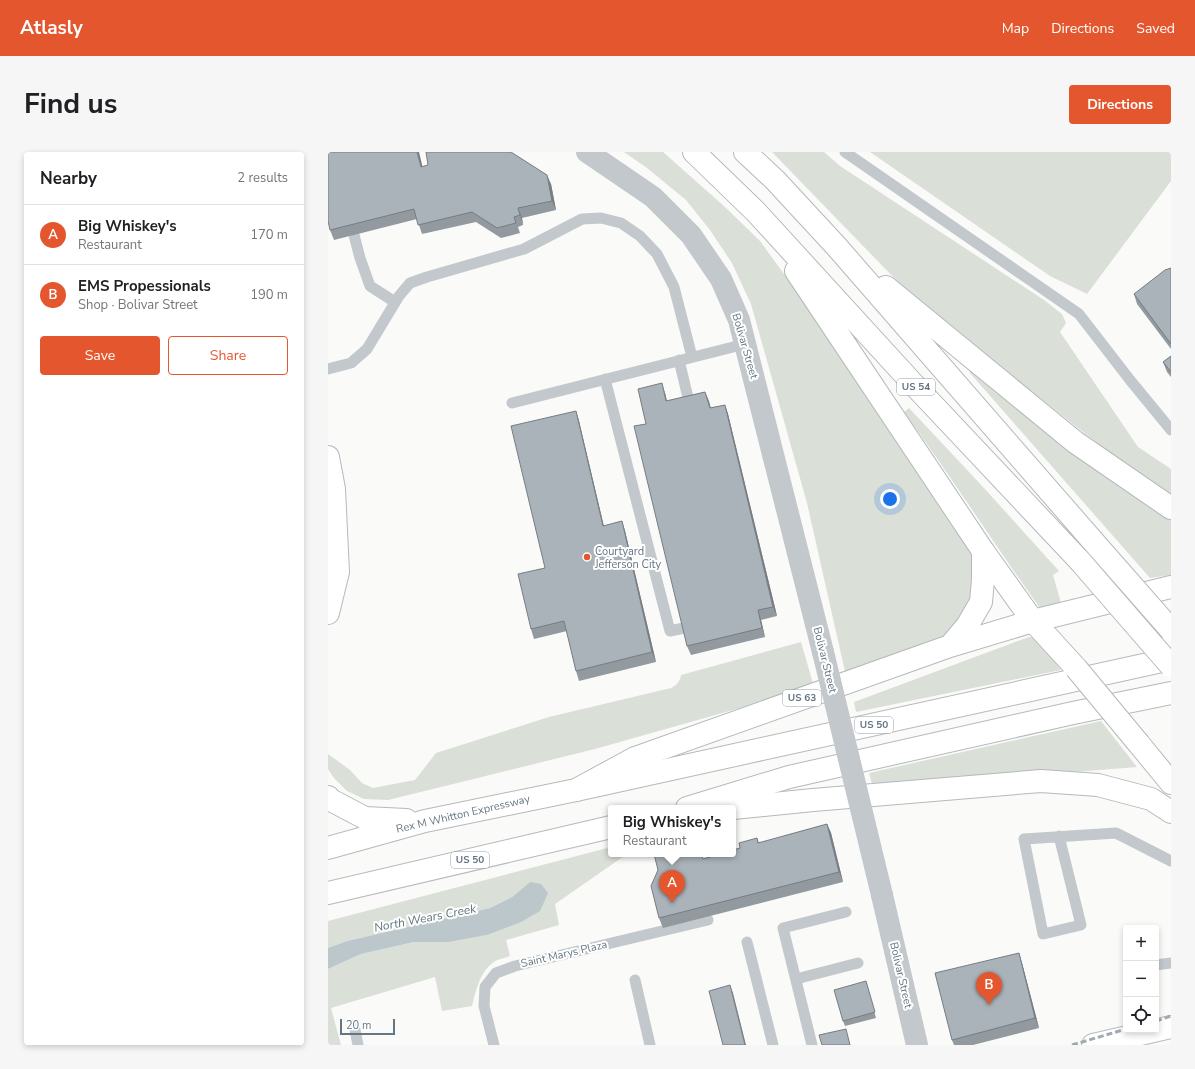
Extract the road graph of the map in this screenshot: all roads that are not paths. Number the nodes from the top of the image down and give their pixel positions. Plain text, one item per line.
1 (587, 152) edge
2 (694, 152) edge
3 (745, 152) edge
4 (845, 152) edge
5 (756, 212) junction
6 (354, 235) edge
7 (837, 247) junction
8 (396, 302) junction
9 (745, 344) junction
10 (692, 357) junction
11 (679, 360) junction
12 (328, 369) edge
13 (605, 379) junction
14 (512, 403) dead end
15 (690, 406) edge
16 (1171, 430) edge
17 (328, 457) edge
18 (1171, 508) edge
19 (983, 551) junction
20 (333, 572) edge
21 (1171, 587) edge
22 (328, 613) edge
23 (1033, 621) junction
24 (684, 628) edge
25 (1171, 630) edge
26 (950, 646) junction
27 (1171, 659) edge
28 (1171, 666) edge
29 (1171, 693) edge
30 (1144, 750) junction
31 (1171, 763) edge
32 (1171, 783) edge
33 (576, 790) junction
34 (328, 797) edge
35 (697, 805) edge
36 (736, 808) edge
37 (1171, 812) edge
38 (426, 821) junction
39 (608, 828) edge
40 (1059, 836) junction
41 (328, 848) edge
42 (1171, 861) edge
43 (328, 892) edge
44 (846, 912) dead end
45 (708, 920) edge
46 (747, 942) dead end
47 (858, 963) dead end
48 (1171, 963) edge
49 (1159, 965) edge
50 (796, 979) junction
51 (635, 980) dead end
52 (354, 1024) dead end
53 (1171, 1027) edge
54 (358, 1045) edge
55 (494, 1045) edge
56 (650, 1045) edge
57 (773, 1045) edge
58 (812, 1045) edge
59 (917, 1045) edge
60 (1093, 1045) edge

1 - 9 street, Bolivar Street
2 - 5 main road, US 54
3 - 7 main road, US 54
4 - 16 lane
5 - 19 main road
5 - 28 main road, US 54, bridge
6 - 8 lane
7 - 18 main road
7 - 25 main road, US 54, bridge
8 - 10 lane
8 - 12 lane
9 - 10 lane
9 - 59 street, Bolivar Street, bridge
10 - 11 lane
11 - 13 lane
11 - 15 lane
13 - 14 lane
13 - 24 lane
17 - 20 main road
19 - 23 main road
19 - 26 main road
20 - 22 main road
21 - 23 main road, US 63
23 - 26 main road, US 63
23 - 30 main road, bridge
26 - 33 main road, US 63
27 - 33 main road, US 50
29 - 35 main road
30 - 31 main road
30 - 32 main road
33 - 38 main road, Rex M Whitton Expressway / US 50
34 - 38 main road
36 - 37 main road
38 - 41 main road, Rex M Whitton Expressway / US 50
39 - 43 main road, US 50
40 - 40 lane
40 - 42 lane
44 - 50 lane
45 - 55 lane, Saint Marys Plaza
46 - 57 lane
47 - 50 lane
48 - 49 lane
50 - 58 lane
51 - 56 lane
52 - 54 lane
53 - 60 main road

